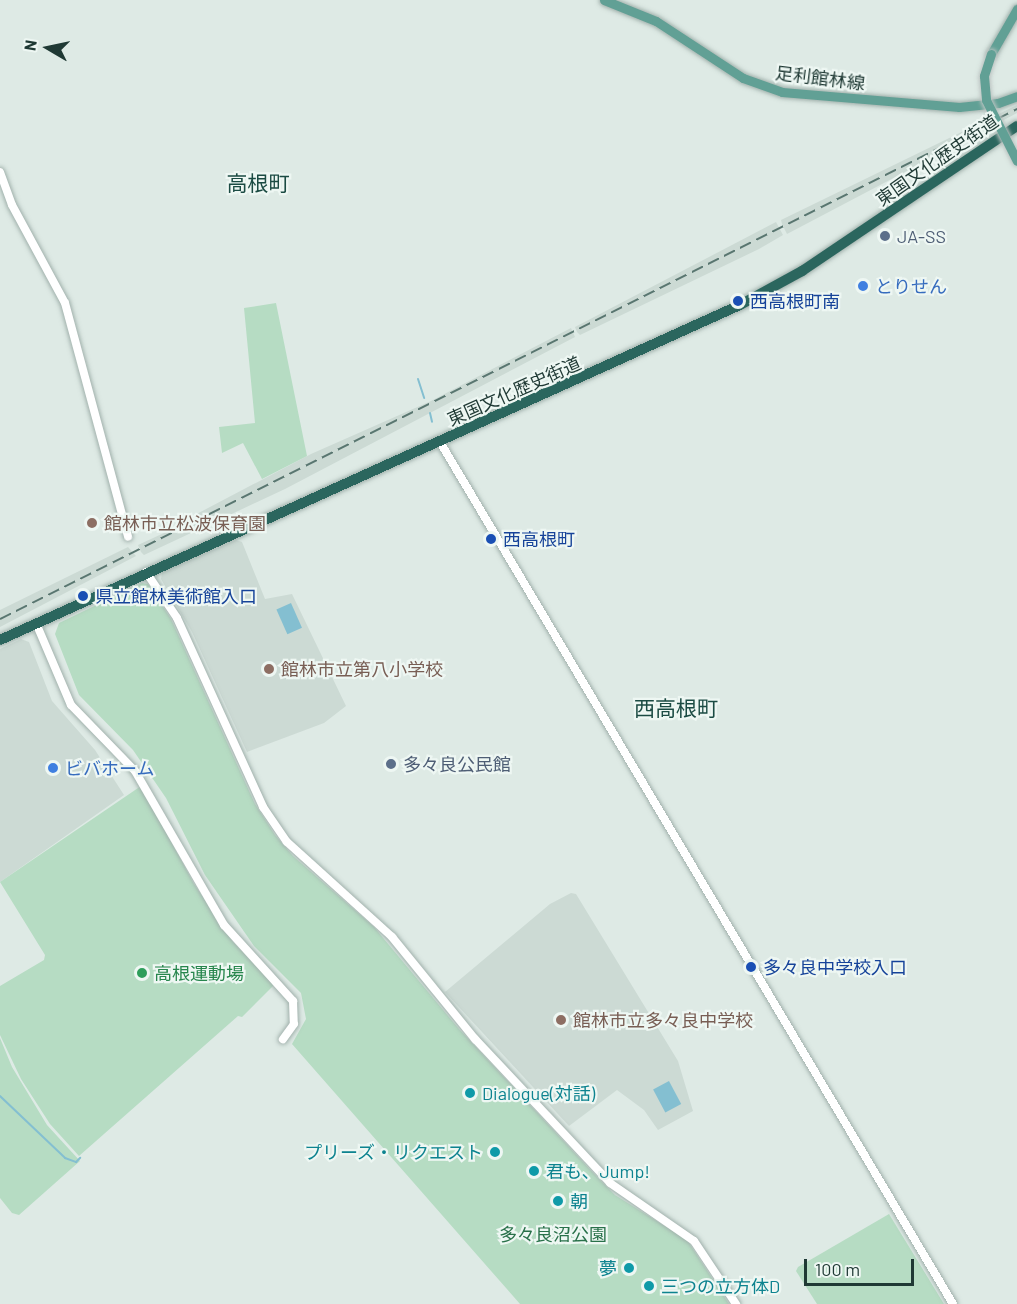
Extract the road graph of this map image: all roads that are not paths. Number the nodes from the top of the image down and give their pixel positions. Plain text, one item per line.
1 (604, 0) edge
2 (1017, 9) edge
3 (1017, 96) edge
4 (1017, 126) edge
5 (1017, 161) edge
6 (0, 172) edge
7 (441, 442) junction
8 (128, 537) dead end
9 (146, 572) junction
10 (36, 623) junction
11 (0, 640) edge
12 (283, 1039) dead end
13 (736, 1304) edge
14 (954, 1304) edge

1 - 3 main road, 足利館林線
2 - 5 main road, bridge
4 - 7 highway, 東国文化歴史街道
6 - 8 street
7 - 9 highway, 東国文化歴史街道
7 - 14 street
9 - 10 highway, 東国文化歴史街道
9 - 13 street
10 - 11 highway, 東国文化歴史街道
10 - 12 street

